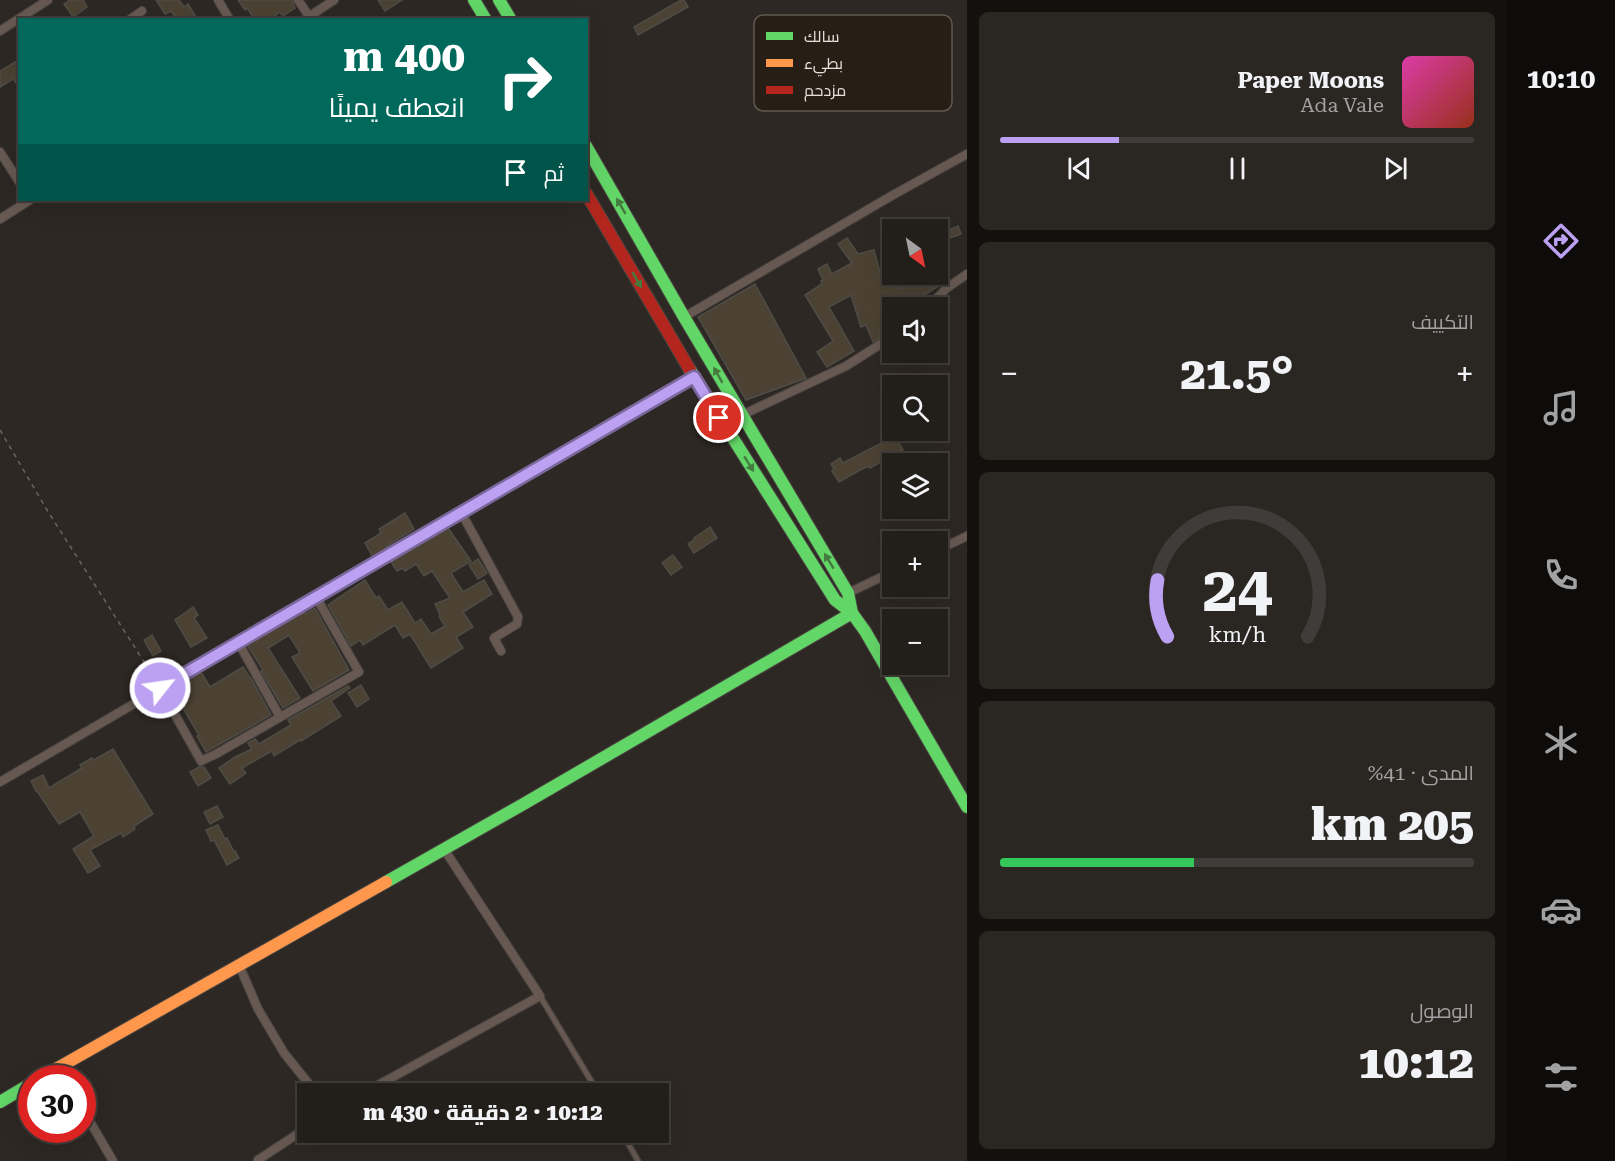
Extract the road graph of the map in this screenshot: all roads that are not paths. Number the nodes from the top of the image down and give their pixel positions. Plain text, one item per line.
1 (48, 0) edge
2 (218, 0) edge
3 (298, 0) edge
4 (334, 0) edge
5 (474, 0) edge
6 (499, 0) edge
7 (142, 11) dead end
8 (24, 18) edge
9 (132, 18) edge
10 (229, 18) edge
11 (306, 18) edge
12 (485, 18) edge
13 (510, 18) edge
14 (18, 21) edge
15 (0, 31) edge
16 (588, 149) edge
17 (0, 152) edge
18 (967, 154) edge
19 (18, 180) edge
20 (588, 196) edge
21 (28, 201) edge
22 (0, 219) edge
23 (967, 274) edge
24 (937, 297) edge
25 (684, 317) junction
26 (882, 343) edge
27 (694, 377) junction
28 (742, 415) junction
29 (461, 512) junction
30 (967, 536) edge
31 (948, 545) edge
32 (882, 577) edge
33 (848, 593) junction
34 (316, 597) junction
35 (852, 613) junction
36 (238, 642) junction
37 (501, 651) dead end
38 (160, 688) junction
39 (280, 717) junction
40 (0, 782) edge
41 (966, 801) edge
42 (444, 849) junction
43 (239, 965) junction
44 (540, 996) junction
45 (75, 1065) edge
46 (308, 1083) edge
47 (382, 1083) edge
48 (592, 1083) edge
49 (18, 1091) edge
50 (0, 1102) edge
51 (96, 1132) edge
52 (297, 1134) edge
53 (628, 1143) edge
54 (258, 1160) edge
55 (113, 1161) edge
56 (638, 1161) edge

1 - 8 street
2 - 10 street
3 - 11 street
4 - 11 street
5 - 12 main road
6 - 13 main road
7 - 9 street
14 - 15 street
25 -> 16 main road
17 - 19 street
18 - 25 street
20 -> 27 main road
21 - 22 street
23 - 24 street
28 -> 25 main road
26 - 28 street
27 - 29 street
27 -> 35 main road
33 -> 28 main road
29 - 34 street
29 - 37 street
30 - 31 street
32 - 33 street
33 - 35 main road
34 - 36 street
34 - 39 street
35 - 41 main road
35 - 42 main road
36 - 38 street
36 - 39 street
38 - 39 street
38 - 40 street
42 - 43 main road
42 - 44 street
43 - 45 main road
43 - 46 street
44 - 47 street
44 - 48 lane
49 - 50 main road
51 - 55 street
52 - 54 street
53 - 56 lane

